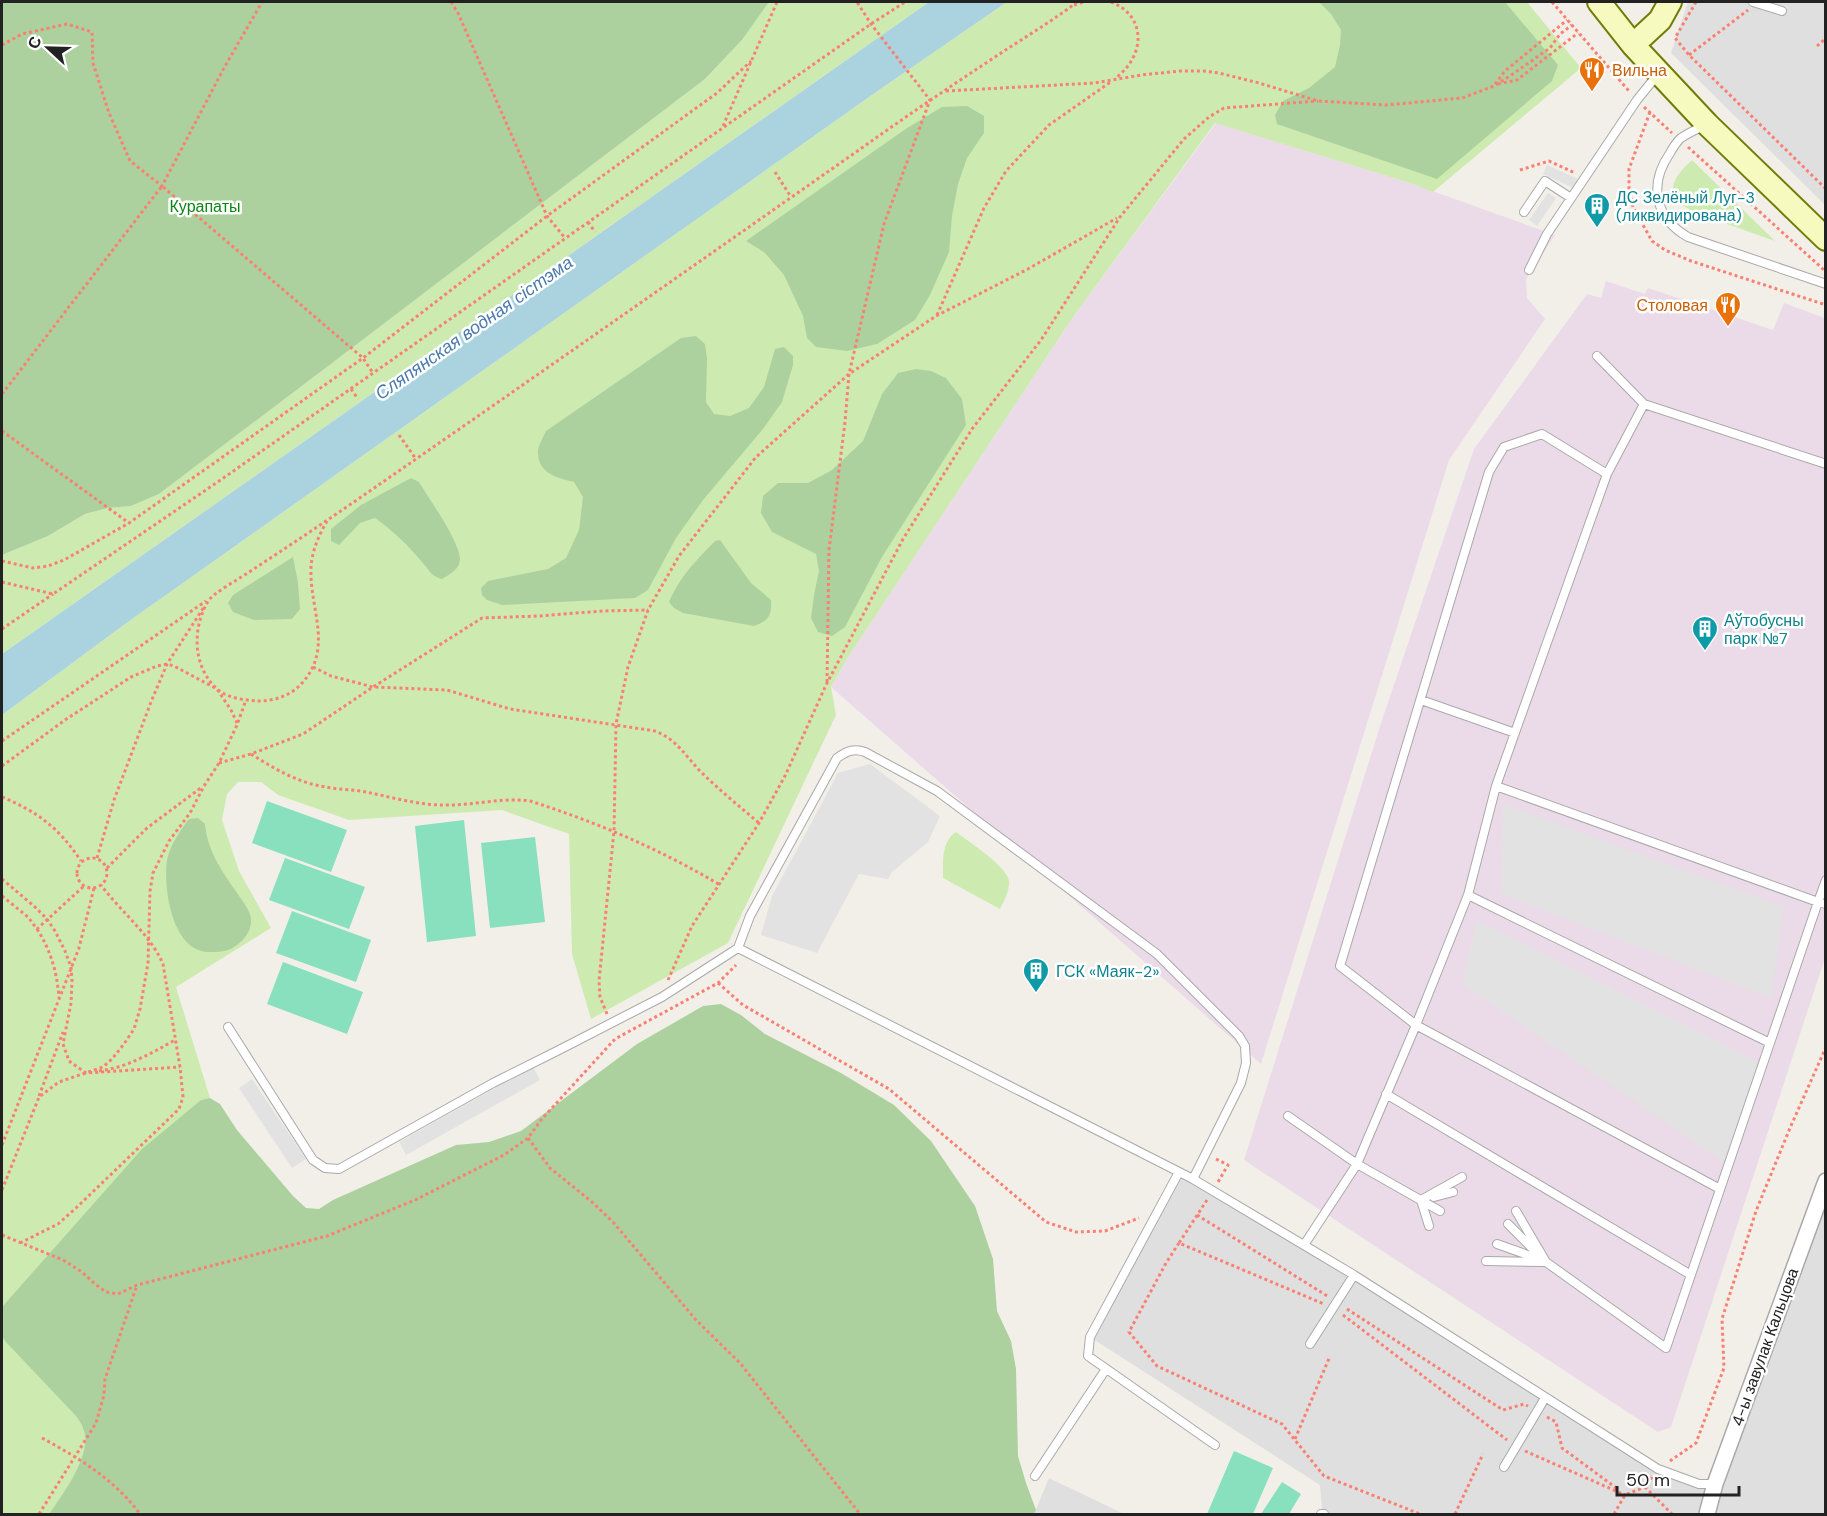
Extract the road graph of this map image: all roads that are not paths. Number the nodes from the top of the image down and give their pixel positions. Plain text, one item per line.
1 (1599, 2) edge
2 (1670, 2) edge
3 (1755, 2) edge
4 (1782, 11) dead end
5 (1632, 45) junction
6 (1659, 72) junction
7 (1707, 124) junction
8 (1571, 198) junction
9 (1524, 212) dead end
10 (1826, 239) edge
11 (1529, 270) dead end
12 (1826, 284) edge
13 (1597, 356) dead end
14 (1644, 404) junction
15 (1826, 464) edge
16 (1607, 474) junction
17 (1421, 700) junction
18 (1515, 733) junction
19 (1496, 786) junction
20 (1826, 880) edge
21 (1468, 895) junction
22 (1822, 903) edge
23 (738, 948) junction
24 (1416, 1025) junction
25 (228, 1027) dead end
26 (1770, 1042) junction
27 (1386, 1094) junction
28 (1288, 1116) dead end
29 (1357, 1164) junction
30 (1179, 1173) junction
31 (1462, 1178) dead end
32 (1193, 1179) junction
33 (1720, 1189) junction
34 (1824, 1191) edge
35 (1453, 1192) dead end
36 (1421, 1200) junction
37 (1440, 1211) dead end
38 (1516, 1211) dead end
39 (1508, 1224) dead end
40 (1429, 1226) dead end
41 (1497, 1244) dead end
42 (1304, 1245) junction
43 (1486, 1261) dead end
44 (1546, 1262) junction
45 (1354, 1275) junction
46 (1691, 1275) junction
47 (1310, 1344) dead end
48 (1106, 1369) junction
49 (1545, 1398) junction
50 (1215, 1445) dead end
51 (1504, 1467) dead end
52 (1035, 1476) dead end
53 (1715, 1484) junction
54 (1707, 1515) edge

1 - 5 main road
2 - 5 main road
3 - 4 lane
5 - 6 main road
6 - 7 main road
6 - 8 lane
7 - 10 main road
7 - 12 lane
8 - 9 lane
8 - 11 lane
13 - 14 lane
14 - 15 lane
14 - 16 lane
16 - 17 lane
16 - 18 lane
17 - 18 lane
17 - 24 lane
18 - 19 lane
19 - 21 lane
19 - 22 lane
20 - 22 lane
21 - 24 lane
21 - 26 lane
22 - 26 lane
23 - 25 lane
23 - 30 lane
23 - 32 lane
24 - 27 lane
24 - 33 lane
26 - 33 lane
27 - 29 lane
27 - 46 lane
28 - 29 lane
29 - 36 lane
29 - 42 lane
30 - 32 lane
30 - 48 lane
31 - 36 lane
32 - 42 lane
33 - 46 lane
34 - 53 street, 4-ы завулак Кальцова
35 - 36 lane
36 - 37 lane
36 - 40 lane
38 - 44 lane
39 - 44 lane
41 - 44 lane
42 - 45 lane
43 - 44 lane
44 - 46 lane
45 - 47 lane
45 - 49 lane
48 - 50 lane
48 - 52 lane
49 - 51 lane
49 - 53 lane
53 - 54 street, 4-ы завулак Кальцова

